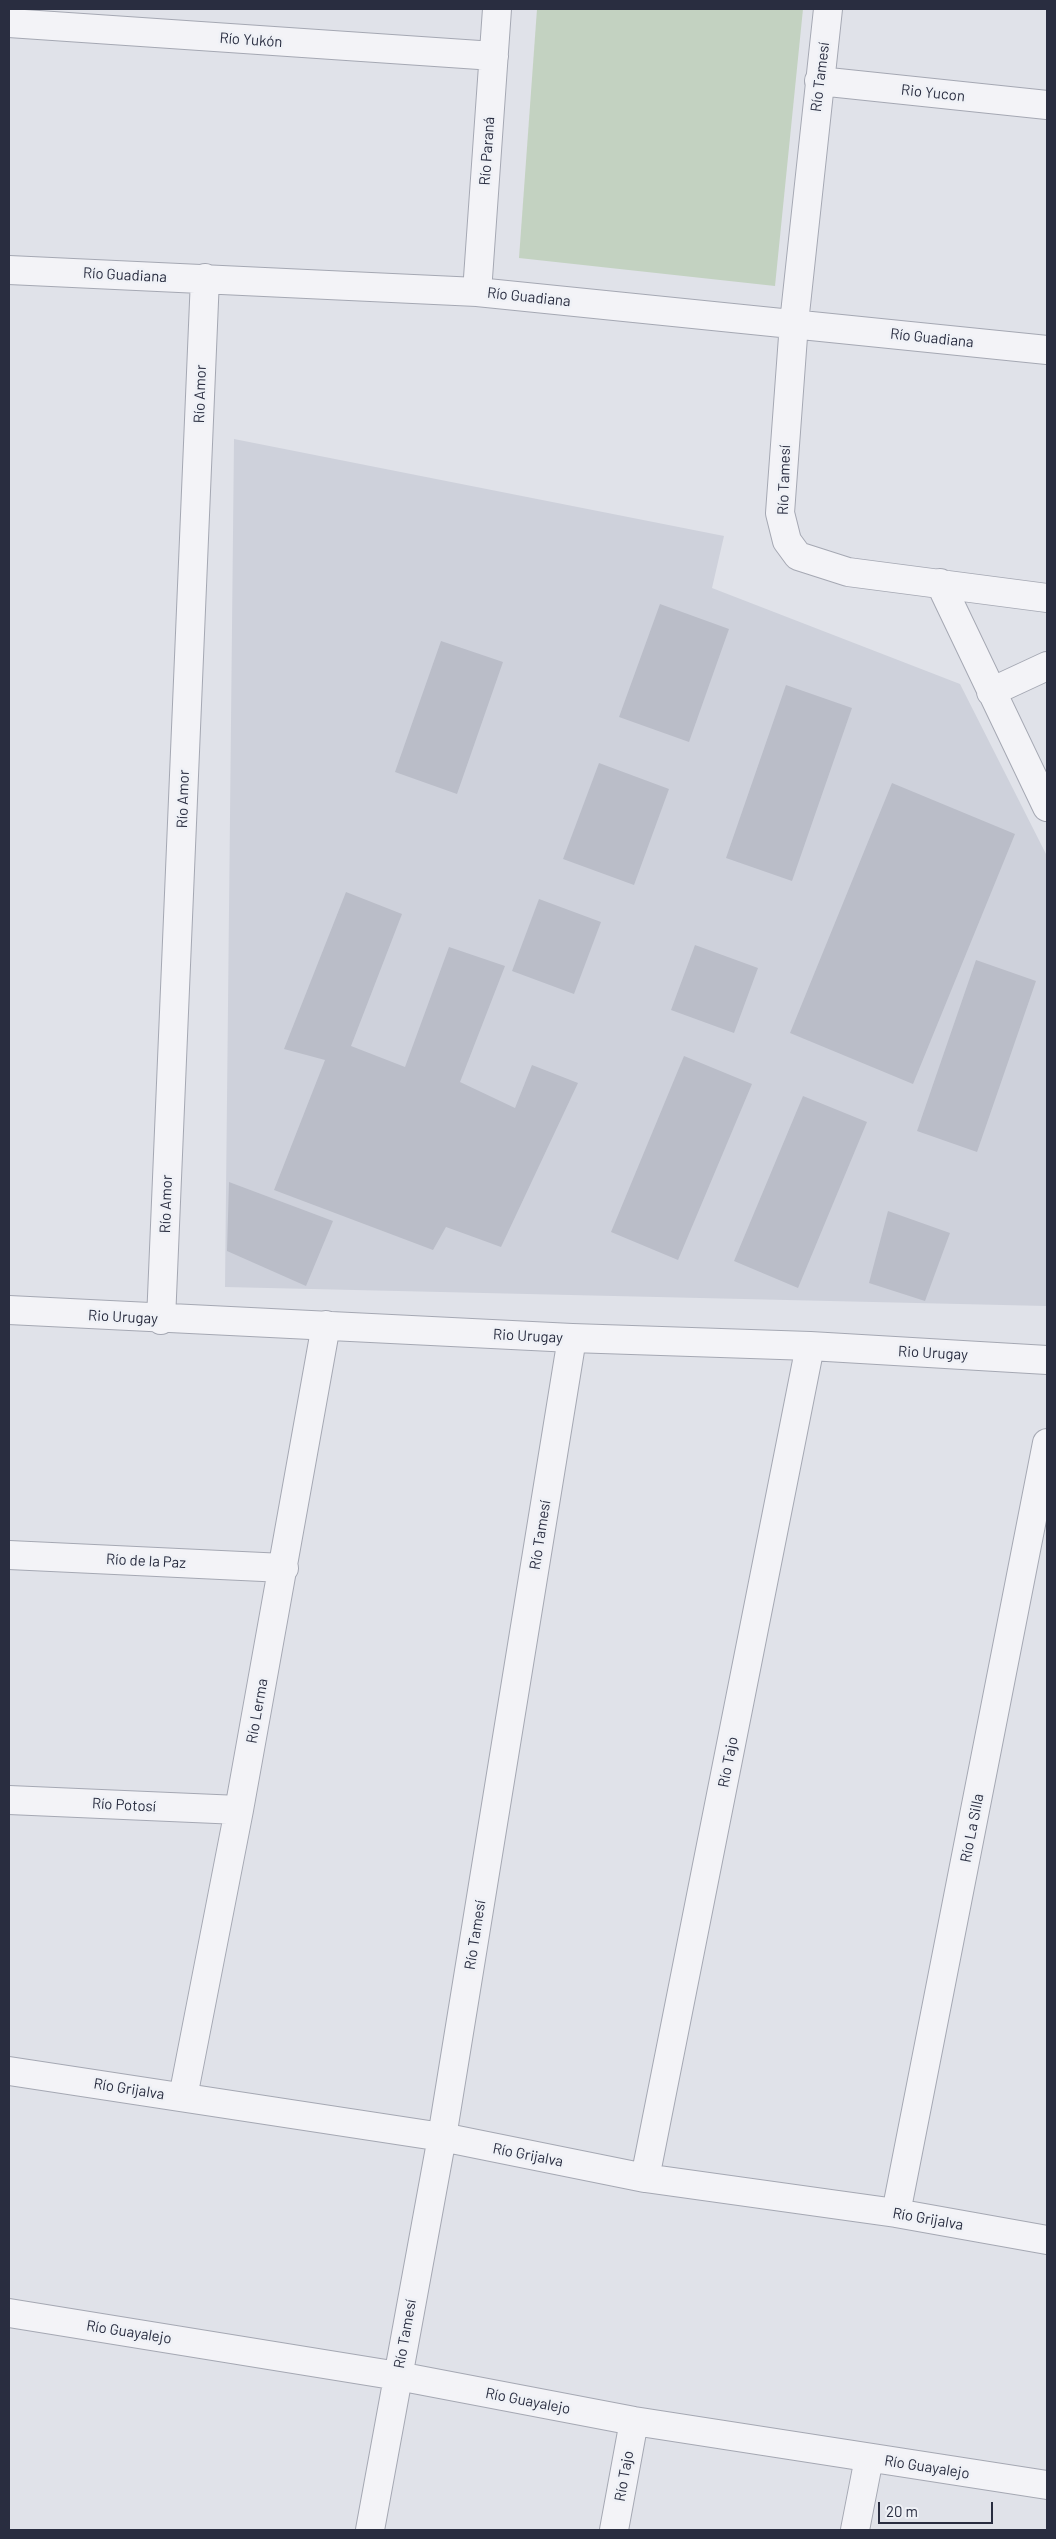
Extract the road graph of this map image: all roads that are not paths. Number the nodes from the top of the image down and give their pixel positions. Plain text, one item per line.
1 (497, 9) edge
2 (828, 9) edge
3 (9, 23) edge
4 (494, 56) junction
5 (819, 81) junction
6 (1047, 105) edge
7 (9, 270) edge
8 (204, 278) junction
9 (477, 292) junction
10 (794, 323) junction
11 (1047, 350) edge
12 (940, 583) junction
13 (1047, 598) edge
14 (1047, 666) edge
15 (991, 692) junction
16 (1047, 807) edge
17 (9, 1310) edge
18 (161, 1320) junction
19 (326, 1325) junction
20 (572, 1338) junction
21 (810, 1346) junction
22 (1047, 1360) edge
23 (1047, 1442) edge
24 (9, 1555) edge
25 (284, 1568) junction
26 (9, 1800) edge
27 (239, 1810) junction
28 (9, 2071) edge
29 (183, 2097) junction
30 (442, 2137) junction
31 (645, 2178) junction
32 (896, 2213) junction
33 (1047, 2240) edge
34 (9, 2313) edge
35 (398, 2376) junction
36 (634, 2422) junction
37 (869, 2458) junction
38 (1047, 2485) edge
39 (370, 2530) edge
40 (614, 2530) edge
41 (856, 2530) edge

1 - 4 street, Río Paraná
2 - 5 street, Río Tamesí
3 - 4 street, Río Yukón
4 - 9 street, Río Paraná
5 - 6 street, Rio Yucon
5 - 10 street, Río Tamesí
7 - 8 street, Río Guadiana
8 - 9 street, Río Guadiana
8 - 18 street, Río Amor
9 - 10 street, Río Guadiana
10 - 11 street, Río Guadiana
10 - 12 street, Río Tamesí
12 - 13 street, Río Tamesí
12 - 15 street
14 - 15 street
15 - 16 street
17 - 18 street, Rio Urugay
18 - 19 street, Rio Urugay
19 - 20 street, Rio Urugay
19 - 25 street, Río Lerma
20 - 21 street, Rio Urugay
20 - 30 street, Río Tamesí
21 - 22 street, Rio Urugay
21 - 31 street, Río Tajo
23 - 32 street, Río La Silla
24 - 25 street, Río de la Paz
25 - 27 street, Río Lerma
26 - 27 street, Río Potosí
27 - 29 street, Río Lerma
28 - 29 street, Río Grijalva
29 - 30 street, Río Grijalva
30 - 31 street, Río Grijalva
30 - 35 street, Río Tamesí
31 - 32 street, Río Grijalva
32 - 33 street, Río Grijalva
34 - 35 street, Río Guayalejo
35 - 36 street, Río Guayalejo
35 - 39 street, Río Tamesí
36 - 37 street, Río Guayalejo
36 - 40 street, Río Tajo
37 - 38 street, Río Guayalejo
37 - 41 street

